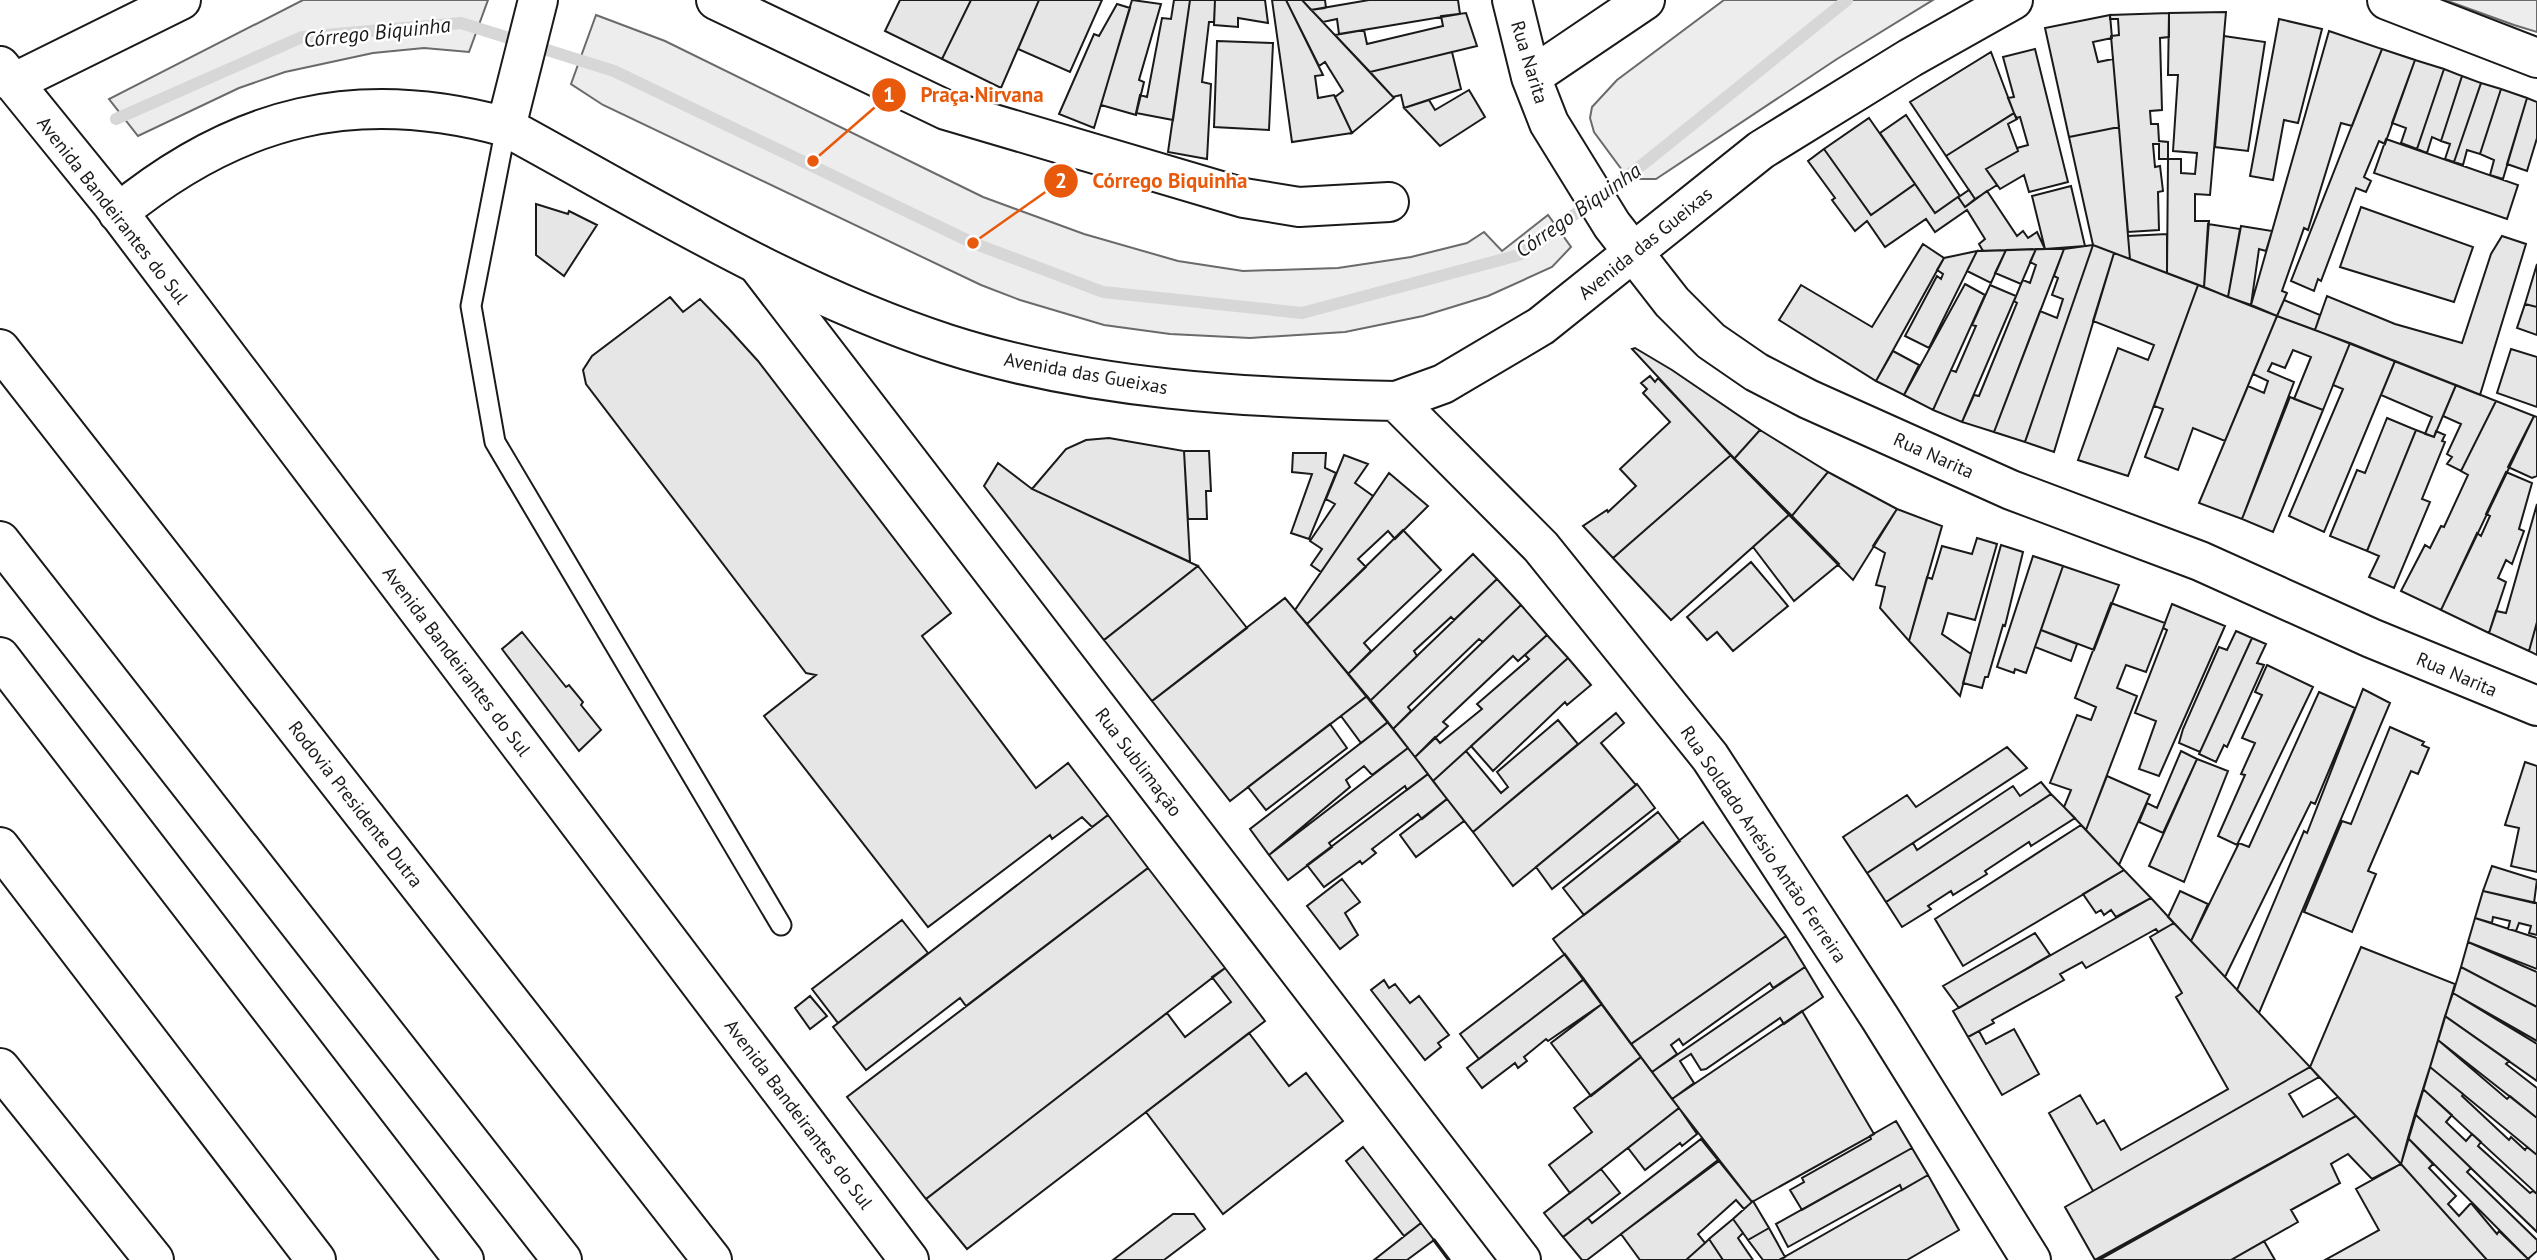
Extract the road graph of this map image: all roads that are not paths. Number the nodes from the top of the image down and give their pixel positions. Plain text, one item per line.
1 (181, 0) edge
2 (537, 0) edge
3 (716, 0) edge
4 (1512, 0) edge
5 (1645, 0) edge
6 (2013, 0) edge
7 (2387, 0) edge
8 (2537, 58) edge
9 (6, 75) edge
10 (1531, 77) junction
11 (506, 127) junction
12 (1389, 202) dead end
13 (118, 213) junction
14 (1622, 238) junction
15 (757, 264) junction
16 (0, 349) edge
17 (1396, 401) junction
18 (0, 541) edge
19 (0, 657) edge
20 (2537, 706) edge
21 (0, 848) edge
22 (781, 925) dead end
23 (0, 1068) edge
24 (154, 1260) edge
25 (316, 1260) edge
26 (464, 1260) edge
27 (562, 1260) edge
28 (712, 1260) edge
29 (909, 1260) edge
30 (1521, 1260) edge
31 (2031, 1260) edge

1 - 9 main road
2 - 11 main road
3 - 12 main road
4 - 10 main road, Rua Narita
5 - 10 main road
6 - 14 main road, Avenida das Gueixas
7 - 8 main road
9 - 13 main road, Avenida Bandeirantes do Sul
10 - 14 main road, Rua Narita
11 - 13 main road, Avenida das Gueixas
11 - 15 main road, Avenida das Gueixas
11 - 22 lane
13 - 29 main road, Avenida Bandeirantes do Sul
14 - 17 main road, Avenida das Gueixas
14 - 20 main road, Rua Narita
15 - 17 main road, Avenida das Gueixas
15 - 30 main road, Rua Sublimação
16 - 28 main road, Rodovia Presidente Dutra
17 - 31 main road, Rua Soldado Anésio Antão Ferreira
18 - 27 main road
19 - 26 main road
21 - 25 main road
23 - 24 main road

